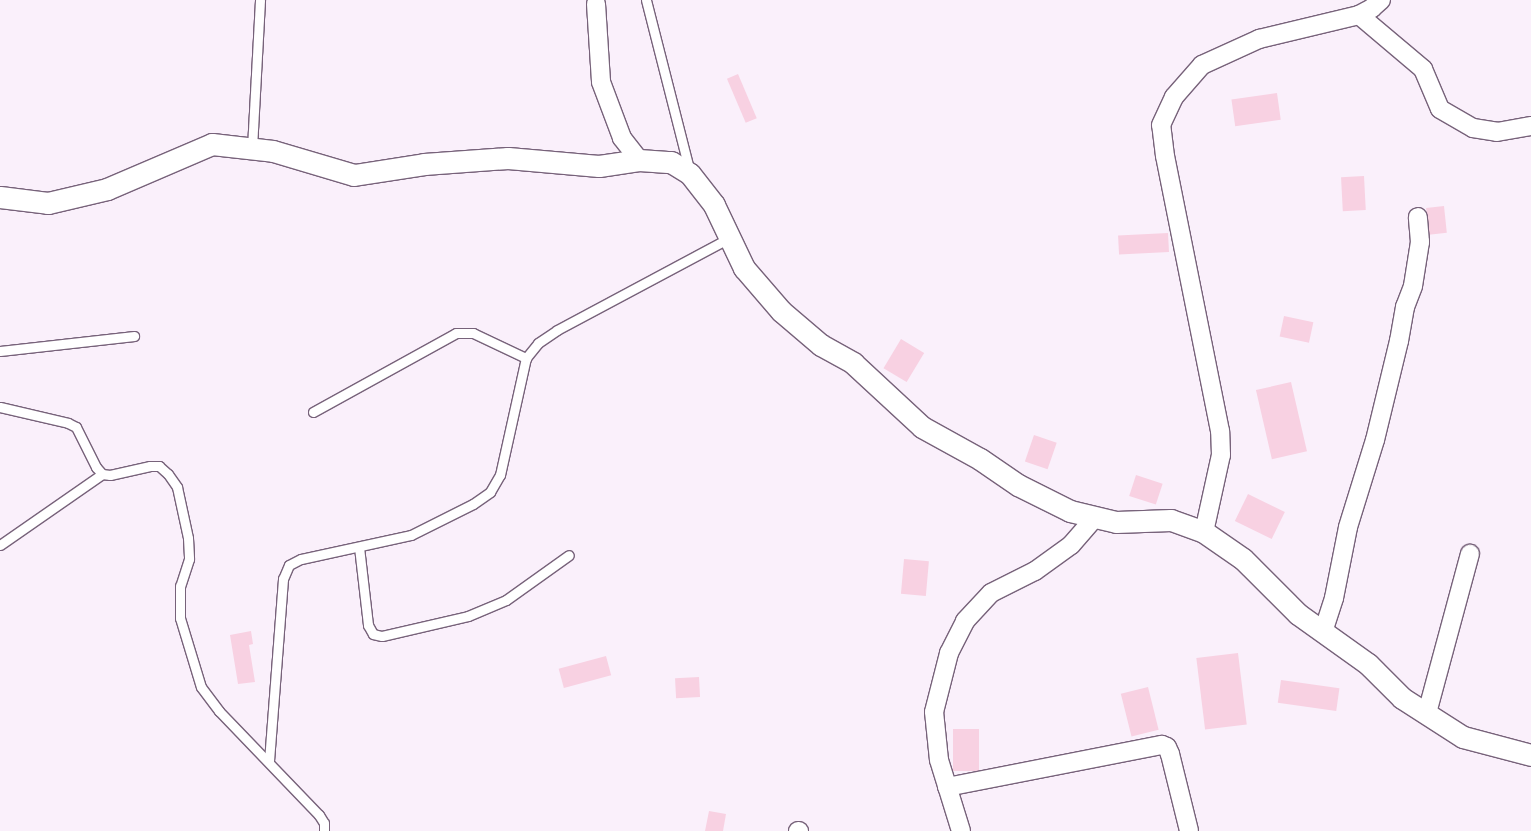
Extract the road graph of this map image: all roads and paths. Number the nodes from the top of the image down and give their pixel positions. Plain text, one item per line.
1 (260, 0) edge
2 (646, 0) edge
3 (1381, 0) edge
4 (596, 4) dead end
5 (1359, 15) junction
6 (1531, 126) edge
7 (252, 148) junction
8 (639, 160) junction
9 (690, 174) junction
10 (0, 197) edge
11 (1418, 217) dead end
12 (729, 238) junction
13 (134, 336) dead end
14 (0, 351) edge
15 (526, 358) junction
16 (0, 407) edge
17 (313, 412) dead end
18 (102, 474) junction
19 (1095, 517) junction
20 (1204, 532) junction
21 (0, 546) edge
22 (359, 547) junction
23 (1470, 554) dead end
24 (569, 556) dead end
25 (1323, 632) junction
26 (1426, 713) junction
27 (1531, 755) edge
28 (269, 761) junction
29 (947, 787) junction
30 (324, 831) edge
31 (961, 831) edge
32 (1189, 831) edge

1 - 7 lane
2 - 9 lane
3 - 5 street
4 - 8 street
5 - 6 street
5 - 20 street
7 - 8 street
7 - 10 street
8 - 9 street
9 - 12 street
11 - 25 street
12 - 15 lane
12 - 19 street
13 - 14 lane
15 - 17 lane
15 - 22 lane
16 - 18 lane
18 - 21 lane
18 - 28 lane
19 - 20 street
19 - 29 street
20 - 25 street
22 - 24 lane
22 - 28 lane
23 - 26 street
25 - 26 street
26 - 27 street
28 - 30 lane
29 - 31 street
29 - 32 street

